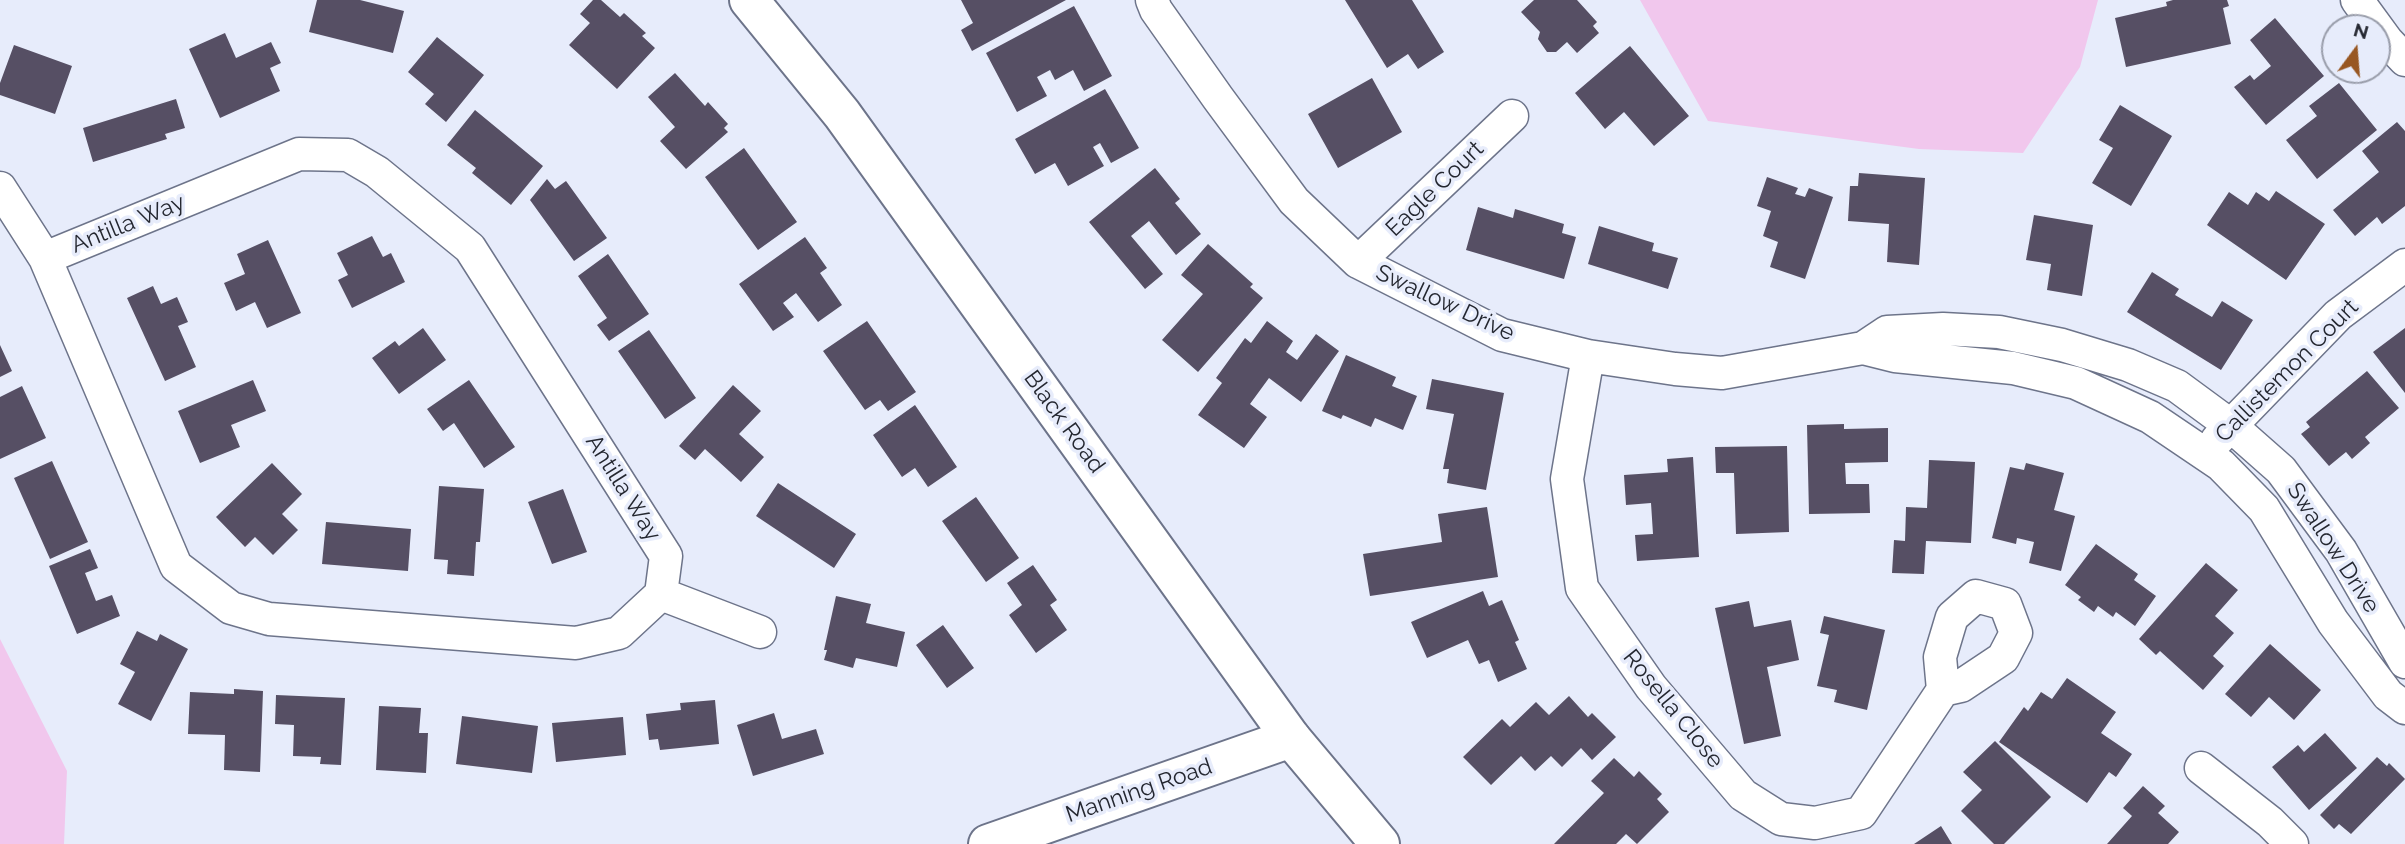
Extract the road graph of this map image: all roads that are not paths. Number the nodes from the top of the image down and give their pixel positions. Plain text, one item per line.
1 (749, 0) edge
2 (1152, 0) edge
3 (2357, 0) edge
4 (2405, 60) edge
5 (1512, 116) dead end
6 (0, 188) edge
7 (45, 258) junction
8 (1358, 262) junction
9 (2405, 265) edge
10 (1863, 348) junction
11 (1588, 356) junction
12 (2230, 425) junction
13 (2205, 454) junction
14 (662, 594) junction
15 (760, 632) dead end
16 (2405, 662) edge
17 (1943, 690) dead end
18 (2405, 708) edge
19 (1291, 738) junction
20 (2201, 768) dead end
21 (988, 844) edge
22 (1380, 844) edge
23 (2291, 844) edge

1 - 19 main road, Black Road
2 - 8 street, Swallow Drive
3 - 4 street
5 - 8 street, Eagle Court
6 - 7 street, Antilla Way
7 - 14 street, Antilla Way
7 - 14 street, Antilla Way
8 - 11 street, Swallow Drive
9 - 12 street, Callistemon Court
10 - 11 street, Swallow Drive
10 - 12 street, Swallow Drive
10 - 13 street, Swallow Drive
11 - 17 street, Rosella Close
12 - 13 street, Callistemon Court
12 - 16 street, Swallow Drive
13 - 18 street, Swallow Drive
14 - 15 street
19 - 21 main road, Manning Road
19 - 22 main road, Black Road
20 - 23 street

